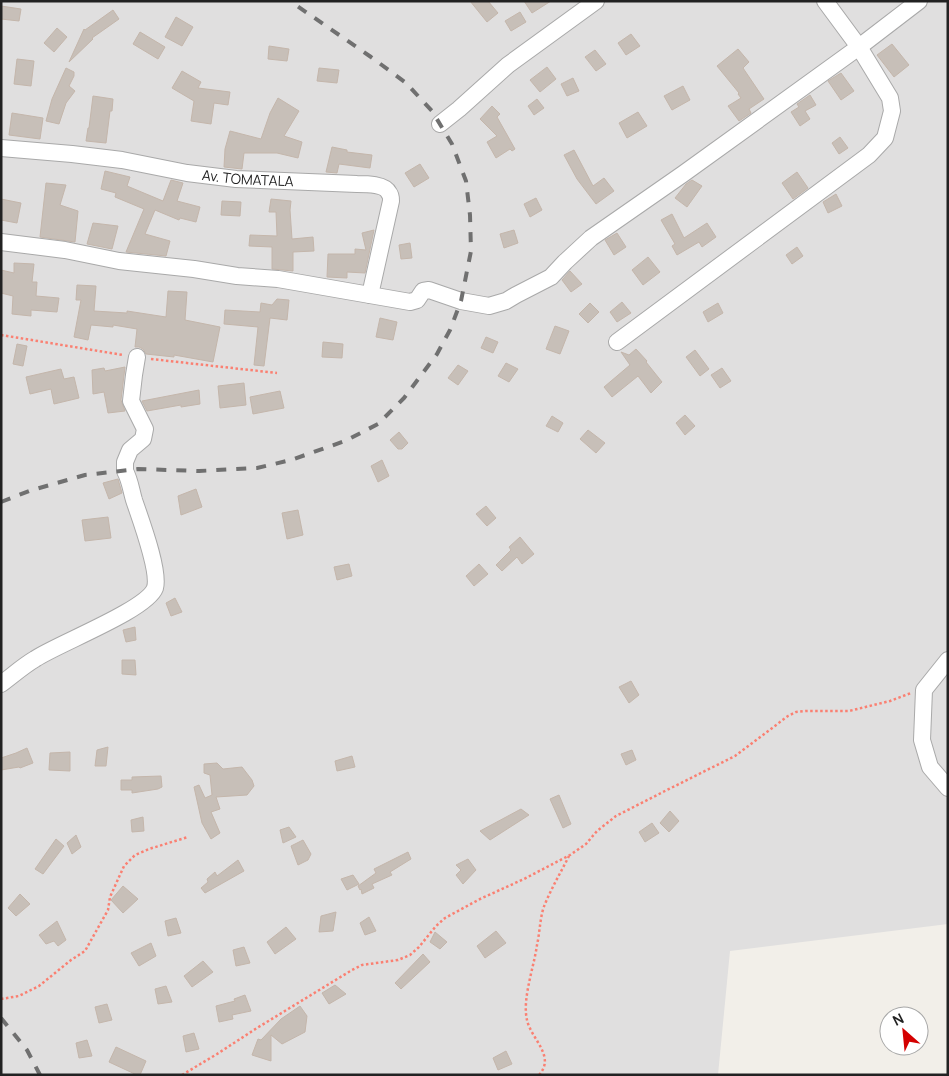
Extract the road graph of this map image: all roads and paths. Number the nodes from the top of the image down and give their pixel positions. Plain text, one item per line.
1 (596, 1) edge
2 (825, 1) edge
3 (919, 1) edge
4 (859, 47) junction
5 (440, 124) dead end
6 (1, 148) edge
7 (1, 242) edge
8 (370, 295) junction
9 (617, 342) dead end
10 (137, 357) dead end
11 (948, 660) edge
12 (1, 684) edge
13 (924, 690) junction
14 (948, 788) edge
15 (188, 837) dead end
16 (570, 855) junction
17 (1, 1000) edge
18 (182, 1075) edge
19 (539, 1075) edge

1 - 5 street
2 - 4 street
3 - 4 street
4 - 8 street
4 - 9 street
6 - 8 street, Av. TOMATALA
7 - 8 street
10 - 12 street
11 - 13 street
13 - 14 street
13 - 16 path
15 - 17 path
16 - 18 path
16 - 19 path

